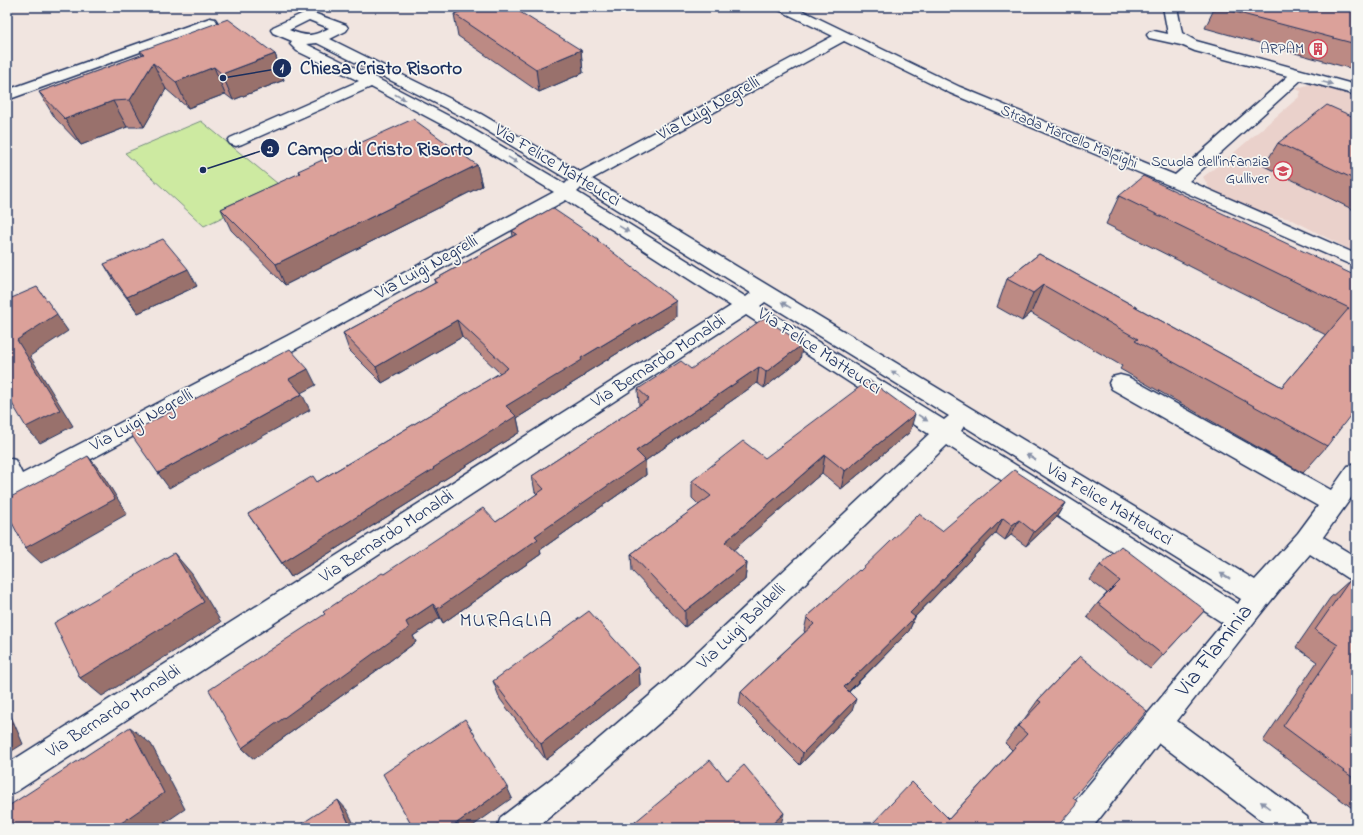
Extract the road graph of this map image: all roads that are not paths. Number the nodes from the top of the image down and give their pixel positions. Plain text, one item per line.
1 (784, 7) edge
2 (1170, 7) edge
3 (210, 22) dead end
4 (1154, 34) dead end
5 (842, 36) junction
6 (1181, 41) junction
7 (1298, 75) junction
8 (371, 82) junction
9 (1356, 90) edge
10 (7, 95) edge
11 (236, 141) dead end
12 (1178, 182) junction
13 (573, 186) junction
14 (1356, 262) edge
15 (766, 292) junction
16 (746, 305) junction
17 (1120, 383) dead end
18 (954, 424) junction
19 (7, 467) edge
20 (1356, 473) edge
21 (12, 490) edge
22 (1334, 503) junction
23 (1308, 540) junction
24 (1356, 570) edge
25 (1259, 596) junction
26 (1241, 620) junction
27 (1157, 724) junction
28 (7, 781) edge
29 (512, 828) edge
30 (1073, 828) edge
31 (1296, 828) edge

1 - 5 street, Strada Marcello Malpighi
2 - 6 street
3 - 10 street
4 - 6 street
5 - 12 street, Strada Marcello Malpighi
5 - 13 street, Via Luigi Negrelli
6 - 7 street
7 -> 9 street
7 - 12 street
8 - 11 street
8 -> 13 street, Via Felice Matteucci
8 - 13 street, Via Felice Matteucci
12 - 14 street, Strada Marcello Malpighi
13 - 15 street, Via Felice Matteucci
13 -> 16 street, Via Felice Matteucci
13 - 21 street, Via Luigi Negrelli
15 - 16 street, Via Bernardo Monaldi
18 -> 15 street, Via Felice Matteucci
16 -> 18 street, Via Felice Matteucci
16 - 28 street, Via Bernardo Monaldi
17 - 22 street
25 -> 18 street, Via Felice Matteucci
18 - 26 street, Via Felice Matteucci
18 - 29 street, Via Luigi Baldelli
19 - 21 street
20 - 22 street, Via Flaminia
22 - 23 street, Via Flaminia
23 - 24 street
23 - 25 street, Via Flaminia
25 - 26 street, Via Flaminia
26 - 27 street, Via Flaminia
27 - 30 street, Via Flaminia
31 -> 27 street

